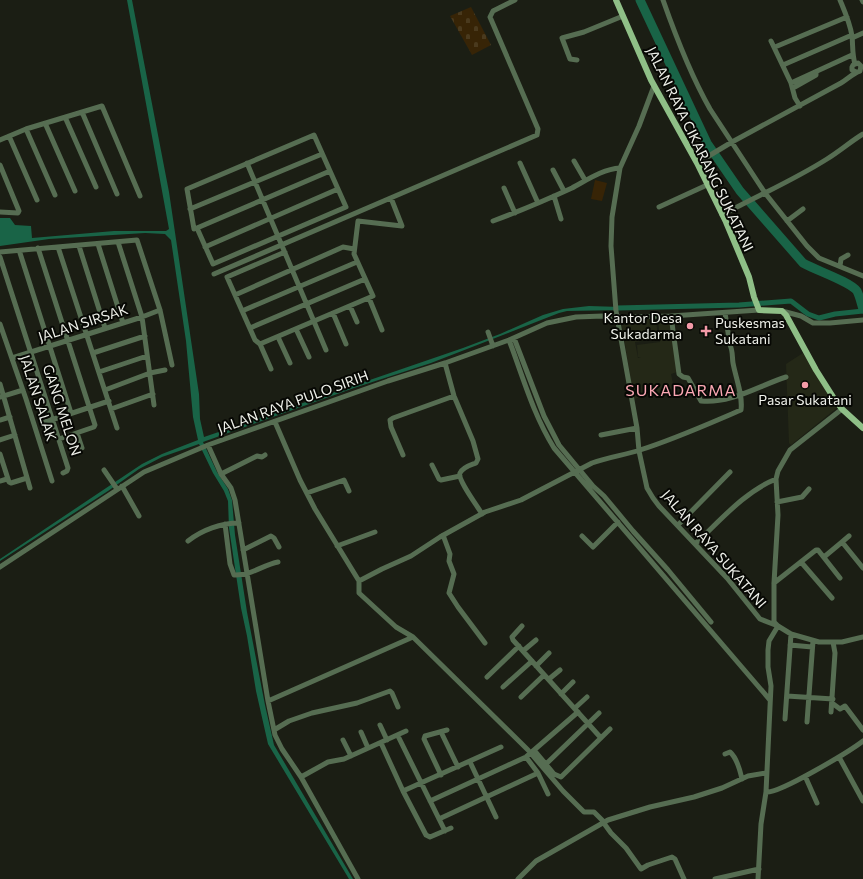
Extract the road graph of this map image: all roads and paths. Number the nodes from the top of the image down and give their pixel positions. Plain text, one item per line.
1 (515, 0) edge
2 (616, 0) edge
3 (663, 0) edge
4 (840, 0) edge
5 (623, 16) junction
6 (847, 17) junction
7 (863, 33) edge
8 (852, 36) junction
9 (771, 41) dead end
10 (775, 48) junction
11 (852, 55) junction
12 (577, 60) dead end
13 (783, 65) junction
14 (816, 72) junction
15 (790, 82) junction
16 (654, 86) junction
17 (793, 88) junction
18 (800, 106) junction
19 (82, 112) junction
20 (65, 117) junction
21 (45, 124) junction
22 (26, 129) junction
23 (863, 134) edge
24 (9, 136) junction
25 (0, 140) edge
26 (732, 142) junction
27 (322, 154) junction
28 (574, 161) dead end
29 (699, 162) junction
30 (247, 163) junction
31 (520, 163) dead end
32 (0, 165) edge
33 (620, 168) junction
34 (553, 170) dead end
35 (330, 171) junction
36 (584, 180) junction
37 (255, 182) junction
38 (707, 185) junction
39 (96, 187) dead end
40 (504, 188) dead end
41 (338, 189) junction
42 (75, 191) dead end
43 (564, 191) junction
44 (765, 193) junction
45 (117, 194) dead end
46 (55, 196) dead end
47 (140, 196) dead end
48 (554, 196) junction
49 (391, 198) junction
50 (36, 200) dead end
51 (263, 200) junction
52 (538, 203) junction
53 (659, 206) dead end
54 (190, 209) junction
55 (803, 209) dead end
56 (0, 212) edge
57 (515, 213) junction
58 (722, 215) junction
59 (271, 218) junction
60 (561, 219) dead end
61 (787, 221) junction
62 (493, 222) dead end
63 (197, 228) junction
64 (278, 236) junction
65 (118, 242) junction
66 (98, 244) junction
67 (282, 245) junction
68 (79, 246) junction
69 (58, 247) junction
70 (205, 247) junction
71 (38, 248) junction
72 (354, 249) junction
73 (0, 252) edge
74 (285, 252) junction
75 (20, 253) dead end
76 (848, 256) dead end
77 (0, 257) edge
78 (357, 262) junction
79 (840, 266) junction
80 (292, 270) junction
81 (214, 274) dead end
82 (863, 276) edge
83 (365, 279) junction
84 (299, 286) junction
85 (235, 295) junction
86 (369, 298) junction
87 (307, 304) junction
88 (350, 306) junction
89 (758, 308) junction
90 (160, 310) junction
91 (242, 311) junction
92 (782, 311) junction
93 (333, 313) junction
94 (725, 313) junction
95 (671, 316) junction
96 (142, 317) junction
97 (618, 317) junction
98 (861, 321) edge
99 (124, 322) junction
100 (314, 322) junction
101 (357, 322) dead end
102 (0, 324) edge
103 (105, 328) junction
104 (250, 328) junction
105 (296, 329) junction
106 (382, 330) dead end
107 (87, 334) junction
108 (489, 334) dead end
109 (145, 336) junction
110 (278, 337) junction
111 (511, 339) junction
112 (68, 340) junction
113 (260, 344) junction
114 (346, 344) dead end
115 (492, 344) junction
116 (50, 346) junction
117 (326, 350) dead end
118 (32, 352) junction
119 (93, 353) junction
120 (147, 356) junction
121 (309, 357) dead end
122 (12, 358) junction
123 (290, 363) dead end
124 (445, 363) junction
125 (172, 365) dead end
126 (271, 369) dead end
127 (165, 370) dead end
128 (99, 372) junction
129 (150, 373) junction
130 (786, 377) dead end
131 (530, 380) junction
132 (0, 384) edge
133 (526, 387) junction
134 (23, 390) junction
135 (105, 390) junction
136 (153, 394) junction
137 (535, 394) junction
138 (740, 395) junction
139 (454, 396) junction
140 (2, 397) edge
141 (529, 397) junction
142 (109, 401) junction
143 (154, 404) dead end
144 (89, 408) junction
145 (111, 409) junction
146 (842, 409) junction
147 (71, 414) junction
148 (10, 417) junction
149 (0, 420) edge
150 (52, 420) junction
151 (45, 422) dead end
152 (275, 422) junction
153 (117, 428) dead end
154 (637, 428) junction
155 (863, 428) edge
156 (77, 432) junction
157 (553, 434) junction
158 (15, 435) junction
159 (601, 435) dead end
160 (547, 437) junction
161 (59, 439) junction
162 (0, 440) edge
163 (207, 445) junction
164 (82, 448) dead end
165 (639, 451) junction
166 (0, 454) edge
167 (265, 455) dead end
168 (404, 455) dead end
169 (1, 460) edge
170 (432, 465) dead end
171 (104, 470) dead end
172 (574, 472) junction
173 (730, 472) dead end
174 (63, 473) dead end
175 (221, 474) junction
176 (460, 476) junction
177 (27, 478) junction
178 (7, 479) junction
179 (776, 479) junction
180 (0, 481) edge
181 (52, 481) dead end
182 (30, 488) dead end
183 (118, 488) junction
184 (809, 489) dead end
185 (349, 491) dead end
186 (307, 493) junction
187 (777, 502) junction
188 (482, 514) junction
189 (139, 516) dead end
190 (618, 522) junction
191 (237, 523) junction
192 (226, 524) junction
193 (678, 525) junction
194 (375, 532) dead end
195 (443, 536) junction
196 (582, 536) dead end
197 (849, 536) dead end
198 (188, 541) dead end
199 (842, 542) junction
200 (644, 543) junction
201 (695, 544) junction
202 (337, 546) junction
203 (639, 546) junction
204 (280, 547) dead end
205 (243, 550) junction
206 (824, 557) junction
207 (278, 562) dead end
208 (801, 562) junction
209 (0, 567) edge
210 (863, 568) edge
211 (246, 575) junction
212 (840, 578) dead end
213 (359, 581) junction
214 (774, 583) junction
215 (832, 598) dead end
216 (712, 622) dead end
217 (522, 626) dead end
218 (778, 626) junction
219 (791, 634) junction
220 (413, 637) junction
221 (863, 637) edge
222 (536, 640) dead end
223 (813, 641) junction
224 (833, 642) junction
225 (485, 643) dead end
226 (790, 645) junction
227 (519, 646) junction
228 (812, 647) junction
229 (523, 651) junction
230 (549, 653) dead end
231 (532, 661) junction
232 (536, 666) junction
233 (560, 670) dead end
234 (544, 675) junction
235 (487, 677) dead end
236 (549, 679) junction
237 (573, 682) dead end
238 (503, 687) dead end
239 (561, 694) junction
240 (787, 696) junction
241 (520, 697) dead end
242 (587, 697) dead end
243 (808, 698) junction
244 (770, 700) junction
245 (268, 701) junction
246 (832, 701) junction
247 (398, 707) dead end
248 (576, 710) junction
249 (831, 712) dead end
250 (599, 713) dead end
251 (785, 719) dead end
252 (807, 722) dead end
253 (588, 723) junction
254 (380, 725) dead end
255 (610, 729) dead end
256 (274, 730) junction
257 (447, 730) dead end
258 (863, 730) edge
259 (406, 731) dead end
260 (361, 732) dead end
261 (441, 732) junction
262 (398, 736) junction
263 (601, 738) junction
264 (343, 740) dead end
265 (387, 740) junction
266 (863, 741) edge
267 (381, 743) junction
268 (501, 747) dead end
269 (368, 748) junction
270 (533, 751) junction
271 (725, 754) dead end
272 (351, 756) junction
273 (526, 757) junction
274 (839, 757) junction
275 (470, 762) junction
276 (546, 764) junction
277 (458, 767) junction
278 (538, 773) junction
279 (766, 773) junction
280 (441, 775) junction
281 (804, 776) junction
282 (301, 777) junction
283 (742, 779) junction
284 (478, 780) junction
285 (421, 784) junction
286 (403, 791) junction
287 (766, 792) junction
288 (548, 794) dead end
289 (487, 797) junction
290 (430, 801) junction
291 (863, 801) edge
292 (817, 803) dead end
293 (496, 817) dead end
294 (439, 819) junction
295 (603, 822) junction
296 (452, 828) dead end
297 (445, 831) junction
298 (759, 868) junction
299 (358, 879) edge
300 (518, 879) edge
301 (684, 879) edge
302 (715, 879) edge
303 (758, 879) edge

1 - 49 street
2 - 5 main road, JALAN RAYA CIKARANG SUKATANI
3 - 26 street
4 - 6 street
5 - 12 street
5 - 16 main road, JALAN RAYA CIKARANG SUKATANI
6 - 8 street
6 - 10 street
7 - 8 street
8 - 11 street
8 - 13 street
9 - 10 street
10 - 13 street
11 - 14 street
11 - 18 street
13 - 15 street
14 - 15 street
14 - 17 street
15 - 17 street
16 - 29 main road, JALAN RAYA CIKARANG SUKATANI
16 - 33 street, JALAN RAYA SUKATANI
17 - 18 street
18 - 26 street
19 - 20 street
19 - 45 street
19 - 47 street
20 - 21 street
20 - 39 street
21 - 22 street
21 - 42 street
22 - 24 street
22 - 46 street
23 - 44 street
24 - 25 street
24 - 50 street
26 - 29 street
26 - 44 street
27 - 30 street
27 - 35 street
27 - 37 street
28 - 36 street
29 - 38 main road, JALAN RAYA CIKARANG SUKATANI
30 - 37 street
30 - 54 street
31 - 52 street
32 - 56 street
33 - 36 street
33 - 97 street, JALAN RAYA SUKATANI
34 - 43 street
35 - 41 street
35 - 51 street
36 - 43 street
37 - 51 street
37 - 54 street
38 - 53 street
38 - 58 main road, JALAN RAYA CIKARANG SUKATANI
40 - 57 street
41 - 59 street
41 - 64 street
43 - 48 street
44 - 58 street
44 - 61 street
48 - 52 street
48 - 60 street
49 - 67 street
49 - 72 street
51 - 59 street
51 - 63 street
52 - 57 street
54 - 63 street
55 - 61 street
57 - 62 street
58 - 89 main road, JALAN RAYA CIKARANG SUKATANI
59 - 64 street
59 - 70 street
61 - 79 street
63 - 70 street
64 - 67 street
64 - 70 street
65 - 66 street
65 - 90 street
65 - 96 street
66 - 68 street
66 - 99 street
67 - 74 street
67 - 81 street
68 - 69 street
68 - 103 street
69 - 71 street
69 - 107 street
71 - 73 street
71 - 112 street
72 - 78 street
72 - 80 street
74 - 80 street
74 - 85 street
75 - 116 street
76 - 79 street
77 - 118 street, GANG MELON
78 - 83 street
78 - 84 street
79 - 82 street
80 - 84 street
80 - 85 street
83 - 86 street
83 - 87 street
84 - 87 street
84 - 91 street
85 - 91 street
86 - 88 street
86 - 106 street
87 - 100 street
87 - 104 street
88 - 93 street
88 - 101 street
89 - 92 main road
89 - 94 street
90 - 96 street, JALAN SIRSAK
90 - 125 street
91 - 104 street
92 - 98 street
92 - 146 main road
93 - 100 street
93 - 114 street
94 - 95 street
94 - 138 street
95 - 97 street
95 - 138 street
96 - 99 street, JALAN SIRSAK
96 - 109 street
97 - 111 street, JALAN RAYA PULO SIRIH
97 - 154 street, JALAN RAYA SUKATANI
99 - 103 street, JALAN SIRSAK
100 - 105 street
100 - 117 street
102 - 122 street, JALAN SALAK
103 - 107 street, JALAN SIRSAK
104 - 113 street
105 - 110 street
105 - 121 street
107 - 112 street, JALAN SIRSAK
107 - 119 street
108 - 115 street
109 - 119 street
109 - 120 street
110 - 113 street
110 - 123 street
111 - 115 street, JALAN RAYA PULO SIRIH
111 - 131 street
111 - 133 street
112 - 116 street, JALAN SIRSAK
112 - 144 street
113 - 126 street
115 - 124 street, JALAN RAYA PULO SIRIH
116 - 118 street, JALAN SIRSAK
116 - 147 street
118 - 122 street, JALAN SIRSAK
118 - 150 street, GANG MELON
119 - 128 street
120 - 128 street
120 - 129 street
122 - 134 street, JALAN SALAK
124 - 139 street
124 - 152 street, JALAN RAYA PULO SIRIH
127 - 129 street
128 - 135 street
129 - 135 street
129 - 136 street
130 - 138 street
131 - 133 street
131 - 137 street
132 - 140 street
133 - 141 street
134 - 140 street
134 - 181 street, JALAN SALAK
135 - 142 street
136 - 143 street
136 - 145 street
137 - 141 street
137 - 157 street
138 - 165 street
139 - 168 street
139 - 176 street
140 - 148 street
141 - 160 street
142 - 144 street
142 - 145 street
144 - 147 street
144 - 156 street
145 - 153 street
146 - 155 main road
146 - 179 street
147 - 150 street
148 - 149 street
148 - 158 street
150 - 151 street
150 - 161 street, GANG MELON
152 - 163 street, JALAN RAYA PULO SIRIH
152 - 186 street
154 - 159 street
154 - 165 street, JALAN RAYA SUKATANI
156 - 161 street
156 - 164 street
157 - 160 street
157 - 172 street
158 - 162 street
158 - 177 street
160 - 172 street
161 - 174 street, GANG MELON
163 - 175 street
163 - 183 street, JALAN RAYA PULO SIRIH
165 - 172 street
165 - 193 street, JALAN RAYA SUKATANI
166 - 169 street
167 - 175 street
169 - 178 street
170 - 176 street
171 - 183 street
172 - 188 street
172 - 190 street
172 - 200 street
173 - 193 street
175 - 191 street
176 - 188 street
177 - 178 street
177 - 182 street
178 - 180 street
179 - 187 street
179 - 201 street
183 - 189 street
183 - 209 street, JALAN RAYA PULO SIRIH
184 - 187 street
185 - 186 street
186 - 202 street
187 - 214 street
188 - 195 street
190 - 196 street
190 - 203 street
191 - 192 street
191 - 205 street
192 - 198 street
192 - 211 street
193 - 201 street, JALAN RAYA SUKATANI
194 - 202 street
195 - 213 street
195 - 225 street
197 - 199 street
199 - 206 street
199 - 210 street
200 - 203 street
200 - 216 street
201 - 218 street, JALAN RAYA SUKATANI
202 - 213 street
203 - 244 street
204 - 205 street
205 - 211 street
206 - 208 street
206 - 212 street
207 - 211 street
208 - 214 street
208 - 215 street
211 - 245 street
213 - 220 street
214 - 218 street
217 - 227 street
218 - 219 street, JALAN RAYA SUKATANI
218 - 244 street
219 - 223 street, JALAN RAYA SUKATANI
219 - 226 street
220 - 245 street
220 - 270 street
221 - 224 street, JALAN RAYA SUKATANI
222 - 229 street
223 - 224 street, JALAN RAYA SUKATANI
223 - 228 street
224 - 246 street
226 - 228 street
226 - 240 street
227 - 229 street
227 - 235 street
228 - 243 street
229 - 231 street
230 - 232 street
231 - 232 street
231 - 238 street
232 - 234 street
233 - 236 street
234 - 236 street
234 - 241 street
236 - 239 street
237 - 239 street
239 - 248 street
240 - 243 street
240 - 251 street
242 - 248 street
243 - 246 street
243 - 252 street
244 - 279 street
245 - 256 street
246 - 249 street
246 - 258 street
247 - 256 street
248 - 253 street
248 - 270 street
250 - 253 street
253 - 263 street
253 - 276 street
254 - 265 street
255 - 263 street
256 - 282 street
257 - 261 street
259 - 262 street
260 - 269 street
261 - 277 street
261 - 280 street
262 - 265 street
262 - 285 street
263 - 276 street
264 - 272 street
265 - 267 street
266 - 274 street
267 - 269 street
267 - 286 street
268 - 275 street
269 - 272 street
270 - 273 street
270 - 276 street
270 - 295 street
271 - 283 street
272 - 282 street
273 - 278 street
273 - 284 street
274 - 281 street
274 - 291 street
275 - 277 street
275 - 284 street
277 - 280 street
278 - 288 street
278 - 289 street
279 - 283 street
279 - 287 street
280 - 285 street
281 - 287 street
281 - 292 street
282 - 299 street
283 - 295 street
284 - 289 street
284 - 290 street
285 - 286 street
285 - 290 street
286 - 297 street
287 - 298 street
289 - 293 street
289 - 294 street
290 - 294 street
294 - 297 street
295 - 300 street
295 - 301 street
296 - 297 street
298 - 302 street
298 - 303 street

